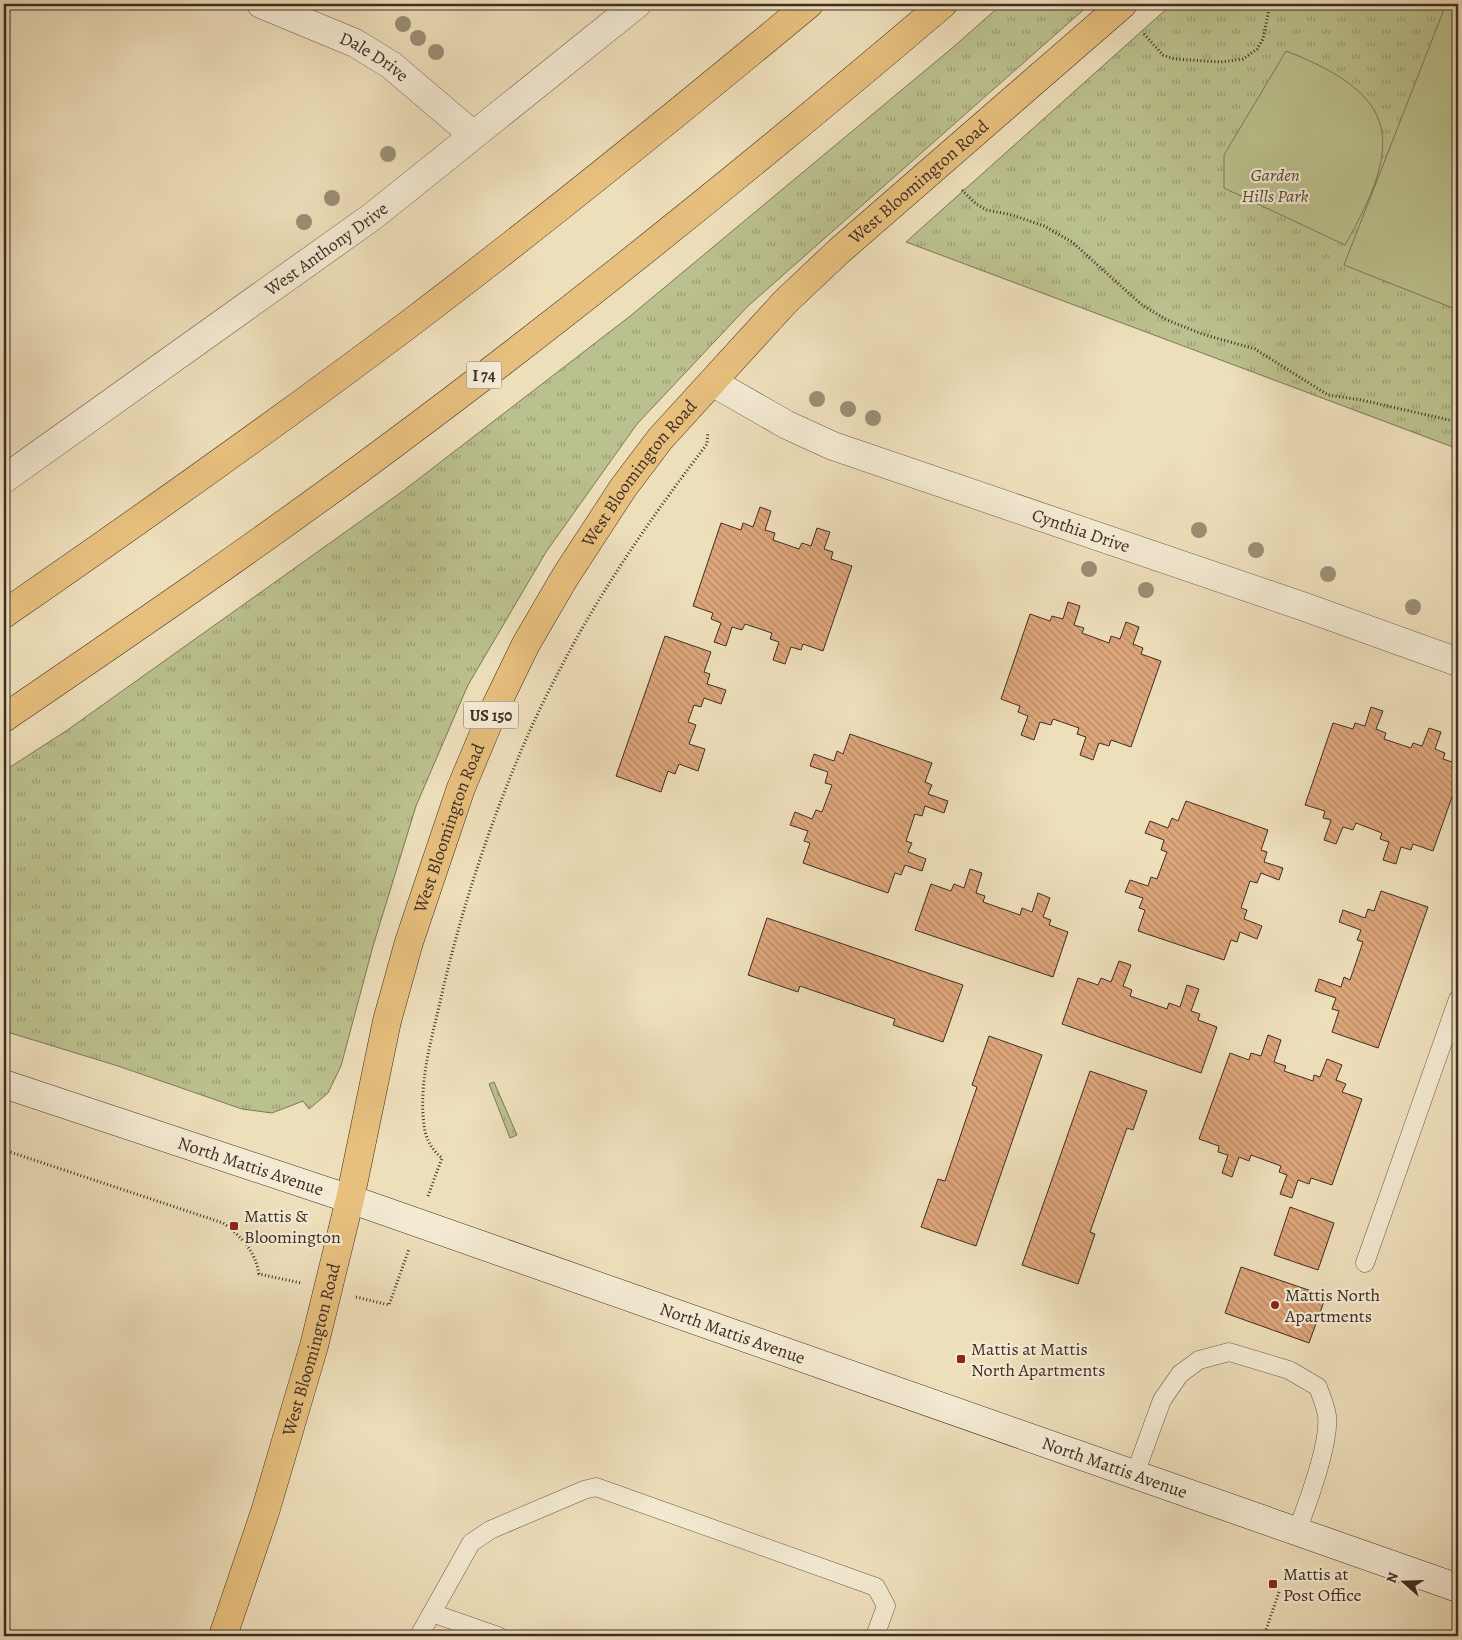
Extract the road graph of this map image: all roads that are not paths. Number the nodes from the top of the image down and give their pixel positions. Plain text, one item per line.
1 (261, 4) edge
2 (637, 4) edge
3 (810, 4) edge
4 (943, 4) edge
5 (1123, 4) edge
6 (300, 11) edge
7 (472, 134) junction
8 (712, 382) junction
9 (4, 479) edge
10 (4, 614) edge
11 (1458, 662) edge
12 (4, 718) edge
13 (1458, 999) edge
14 (4, 1084) edge
15 (350, 1200) junction
16 (1365, 1263) dead end
17 (1136, 1474) junction
18 (1297, 1531) junction
19 (1458, 1588) edge
20 (432, 1613) junction
21 (223, 1636) edge
22 (418, 1636) edge
23 (498, 1636) edge
24 (876, 1636) edge

1 - 6 street, Dale Drive
2 - 7 street, West Anthony Drive
3 - 10 main road
4 - 12 main road, I 74
5 - 8 main road, West Bloomington Road / US 150
6 - 7 street, Dale Drive
7 - 9 street, West Anthony Drive
8 - 11 street, Cynthia Drive
8 - 15 main road, West Bloomington Road / US 150
13 - 16 lane
14 - 15 street, North Mattis Avenue
15 - 17 street, North Mattis Avenue
15 - 21 main road, West Bloomington Road / US 150
17 - 18 street, North Mattis Avenue
17 - 18 lane
18 - 19 street, North Mattis Avenue
20 - 22 lane
20 - 23 lane
20 - 24 lane

